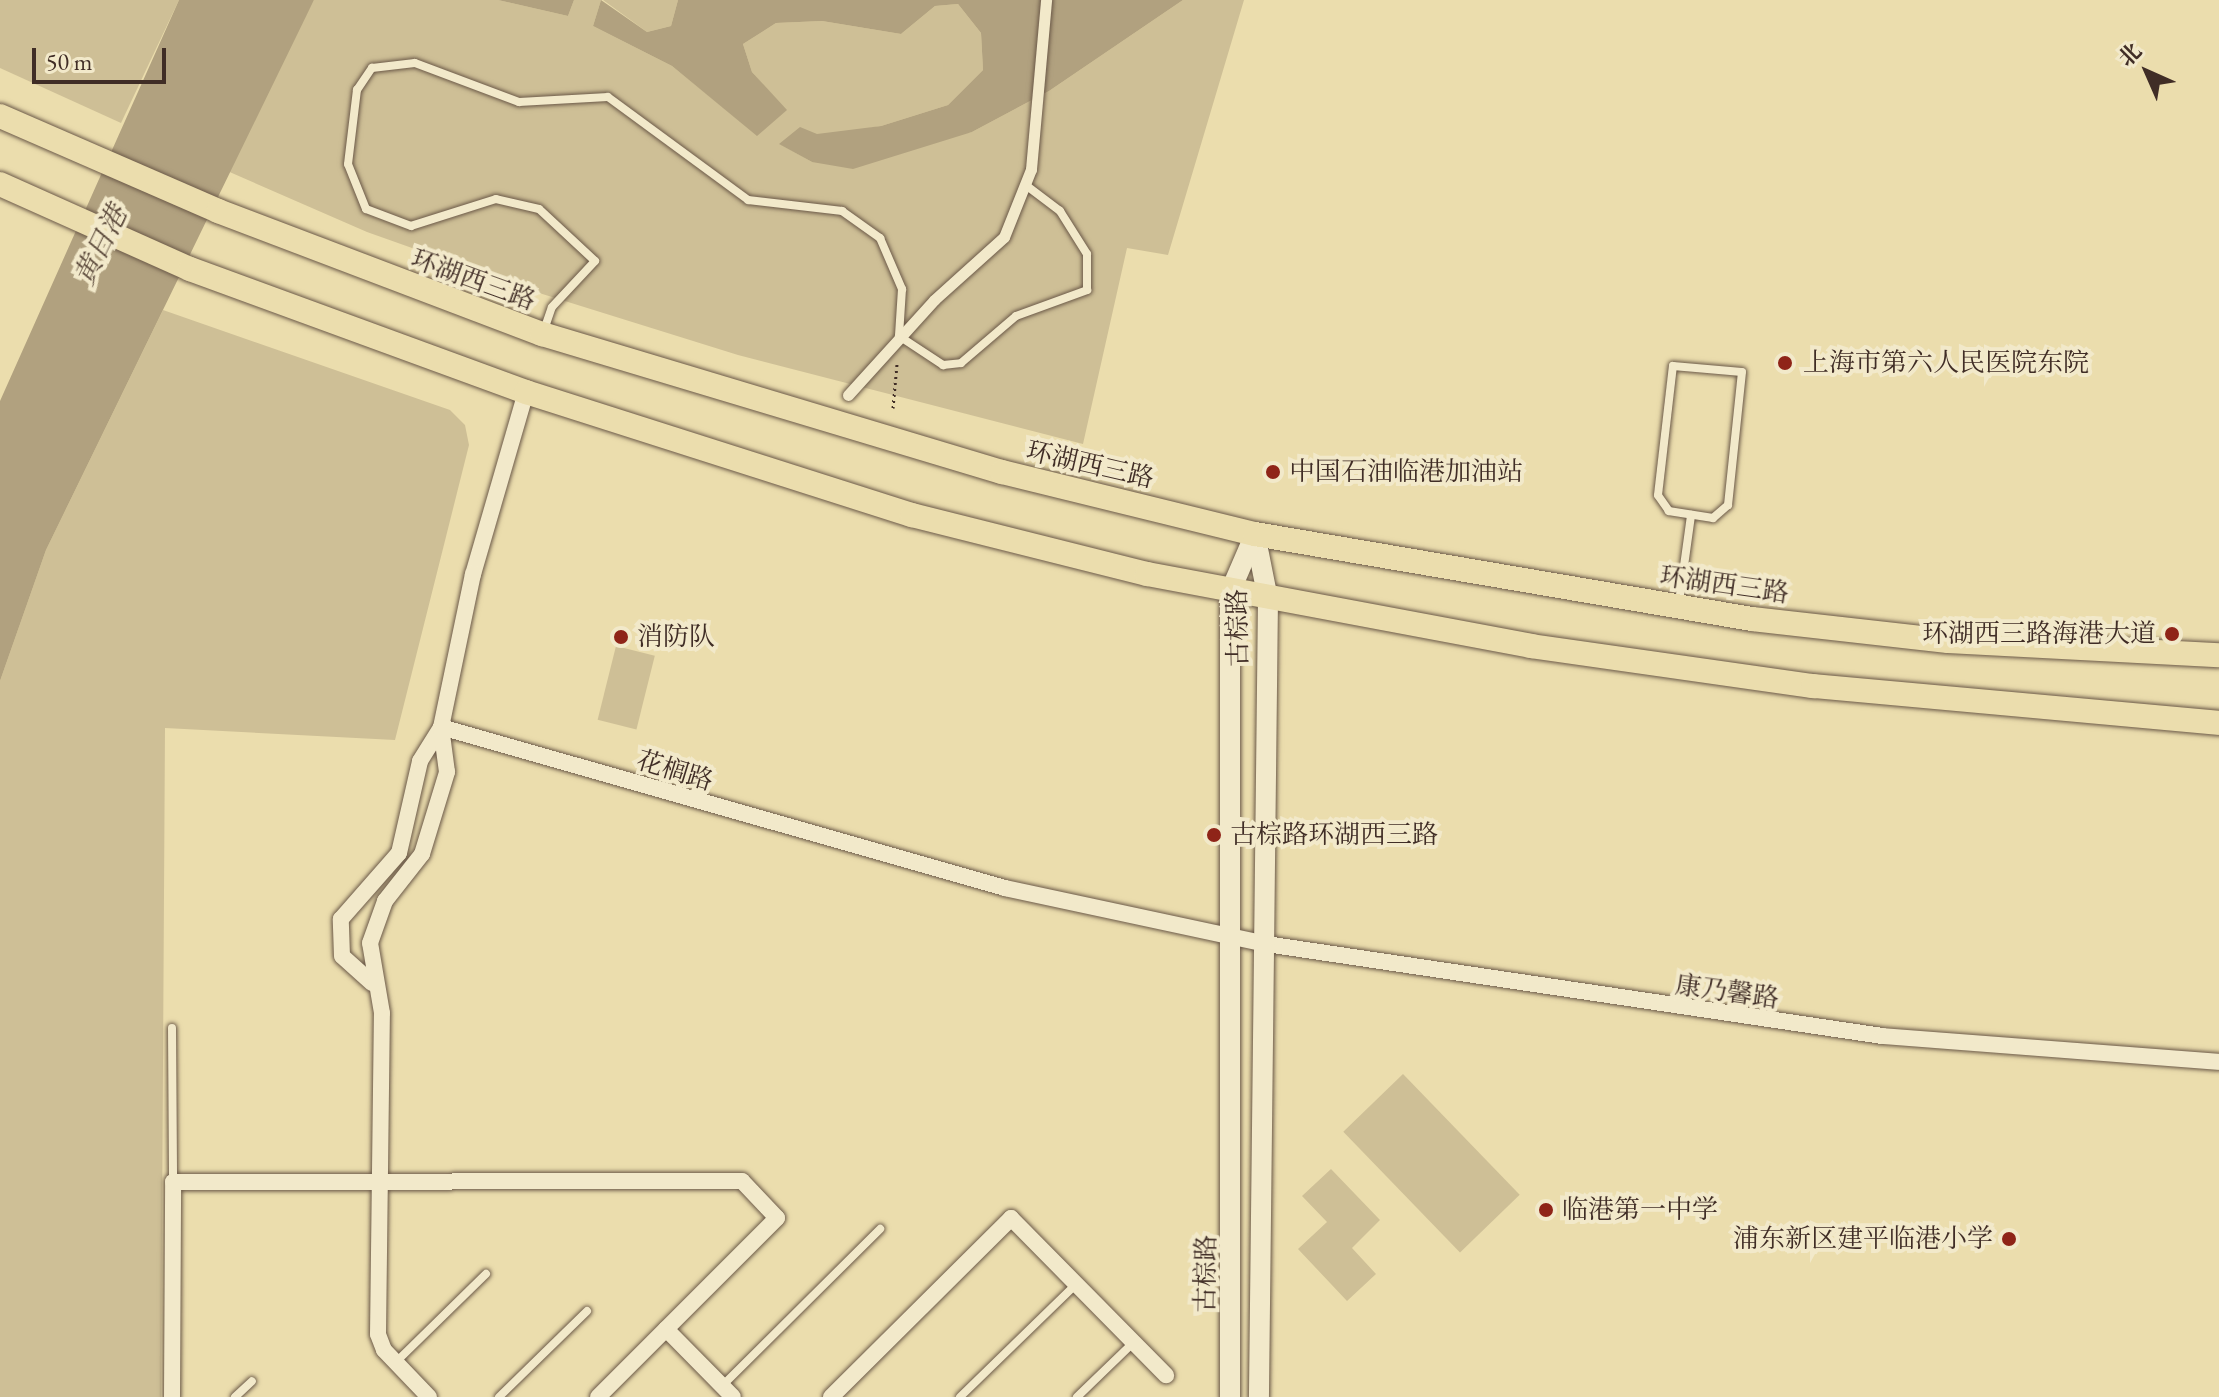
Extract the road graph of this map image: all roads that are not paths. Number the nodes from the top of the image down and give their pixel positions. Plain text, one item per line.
1 (1046, 0) edge
2 (0, 116) edge
3 (0, 184) edge
4 (1027, 186) junction
5 (542, 334) junction
6 (899, 336) junction
7 (526, 392) junction
8 (848, 395) dead end
9 (1691, 515) junction
10 (1255, 534) junction
11 (1230, 592) junction
12 (1268, 599) junction
13 (1678, 607) junction
14 (2219, 655) edge
15 (2219, 723) edge
16 (441, 727) junction
17 (1233, 938) junction
18 (1266, 944) junction
19 (372, 983) junction
20 (172, 1028) dead end
21 (2219, 1062) edge
22 (378, 1181) junction
23 (173, 1182) junction
24 (880, 1229) dead end
25 (486, 1274) dead end
26 (1076, 1284) junction
27 (587, 1311) dead end
28 (666, 1329) junction
29 (1134, 1342) junction
30 (396, 1362) junction
31 (1166, 1375) dead end
32 (252, 1381) dead end
33 (728, 1391) edge
34 (172, 1397) edge
35 (235, 1397) edge
36 (429, 1397) edge
37 (499, 1397) edge
38 (598, 1397) edge
39 (831, 1397) edge
40 (960, 1397) edge
41 (1077, 1397) edge
42 (1230, 1397) edge
43 (1259, 1397) edge

1 - 4 street
2 - 5 main road, 环湖西三路
3 - 7 main road
4 - 6 street
4 - 6 lane
5 - 6 lane
5 - 10 main road, 环湖西三路
6 - 8 street
7 - 11 main road
7 - 16 street
9 - 9 lane
9 - 13 lane
10 - 11 street, 古棕路
10 - 12 street, 古棕路
10 - 13 main road, 环湖西三路
11 - 12 main road
11 - 17 street, 古棕路
12 - 15 main road
12 - 18 street, 古棕路
13 - 14 main road, 环湖西三路
16 - 17 street, 花榈路
16 - 19 street
16 - 19 street
17 - 18 street, 康乃馨路
17 - 42 street, 古棕路
18 - 21 street, 康乃馨路
18 - 43 street, 古棕路
19 - 22 street
20 - 23 lane
22 - 23 street
22 - 28 street
22 - 30 street
23 - 34 street
24 - 33 lane
25 - 30 lane
26 - 29 street
26 - 39 street
26 - 40 lane
27 - 37 lane
28 - 33 street
28 - 38 street
29 - 31 street
29 - 41 lane
30 - 36 street
32 - 35 lane

